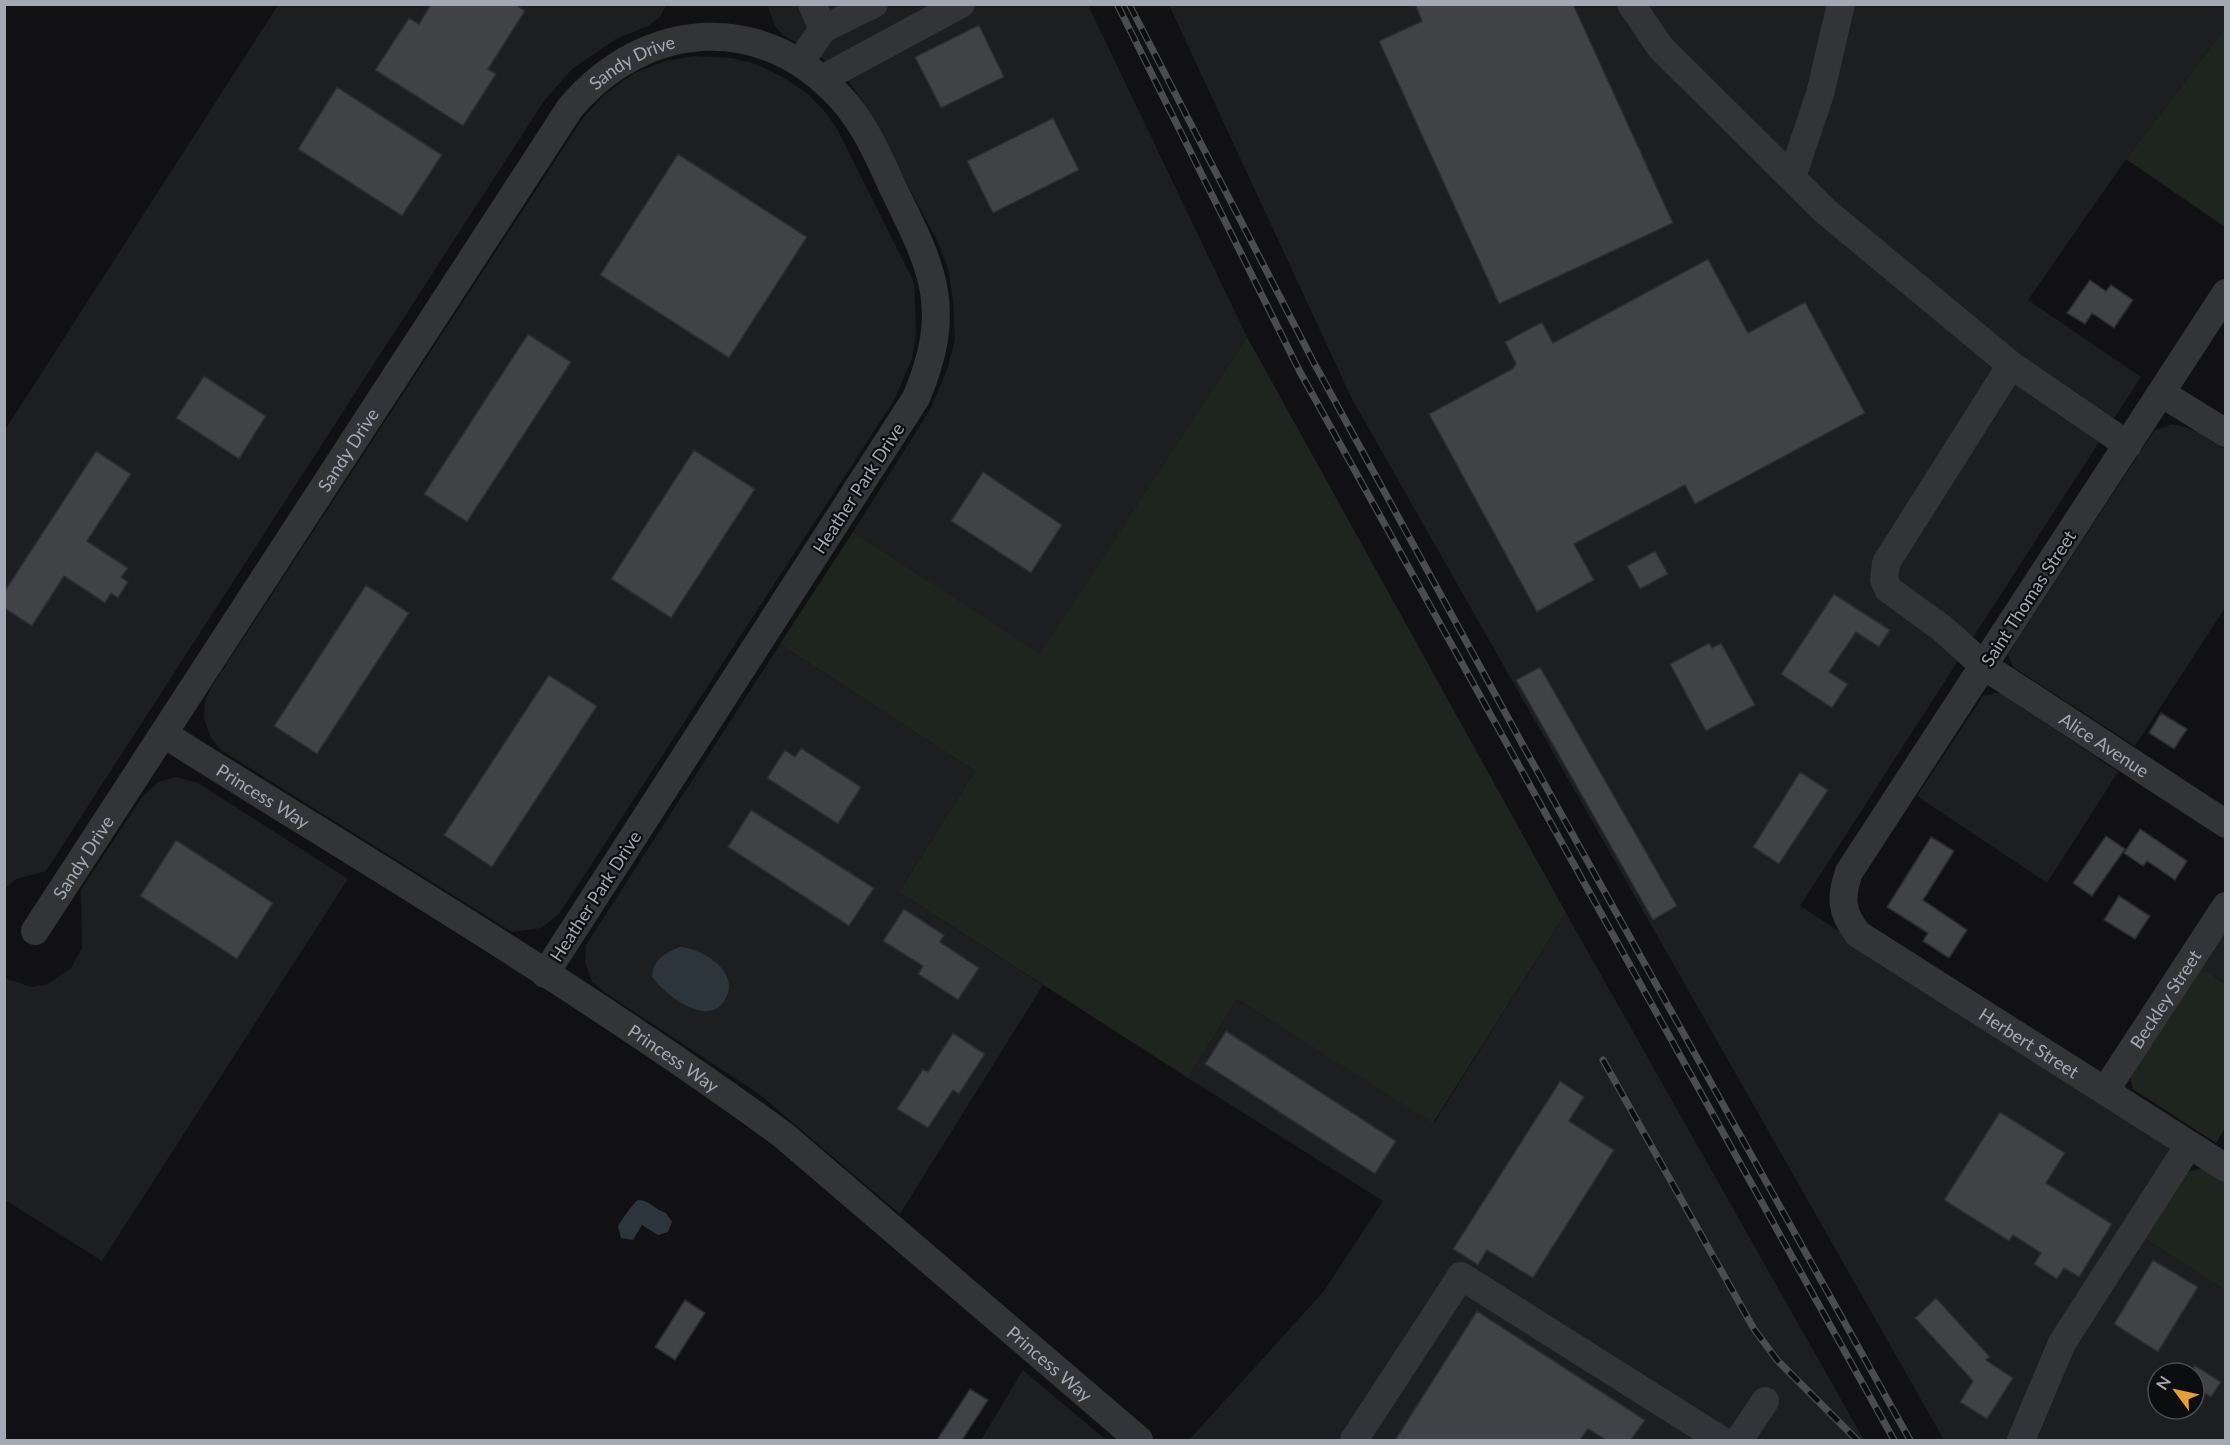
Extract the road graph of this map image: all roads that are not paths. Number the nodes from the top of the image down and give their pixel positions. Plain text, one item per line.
1 (874, 4) edge
2 (961, 4) edge
3 (1631, 4) edge
4 (1841, 4) edge
5 (818, 17) edge
6 (716, 26) joint
7 (800, 62) junction
8 (822, 78) junction
9 (1792, 177) junction
10 (2226, 294) edge
11 (2011, 365) junction
12 (2161, 393) junction
13 (2226, 433) edge
14 (2128, 445) junction
15 (1984, 666) junction
16 (164, 734) junction
17 (2226, 824) edge
18 (2226, 906) edge
19 (1842, 907) joint
20 (35, 931) dead end
21 (545, 974) junction
22 (2105, 1091) junction
23 (2189, 1145) junction
24 (2226, 1168) edge
25 (1765, 1401) dead end
26 (1139, 1440) edge
27 (1354, 1440) edge
28 (1721, 1440) edge
29 (1739, 1440) edge
30 (2022, 1440) edge

1 - 5 street
2 - 8 street
3 - 9 street
4 - 9 street
5 - 7 street
6 - 7 street, Heather Park Drive
6 - 16 street, Sandy Drive
7 - 8 street, Heather Park Drive
8 - 21 street, Heather Park Drive
9 - 11 street
10 - 12 street, Saint Thomas Street
11 - 14 street
11 - 15 street, Alice Avenue
12 - 13 street
12 - 14 street, Saint Thomas Street
14 - 15 street, Saint Thomas Street
15 - 17 street, Alice Avenue
15 - 19 street, Saint Thomas Street
16 - 20 street, Sandy Drive
16 - 21 street, Princess Way
18 - 22 street, Beckley Street
19 - 22 street, Herbert Street
21 - 26 street, Princess Way
22 - 23 street, Herbert Street
23 - 24 street, Herbert Street
23 - 30 street
25 - 29 street
27 - 28 street

